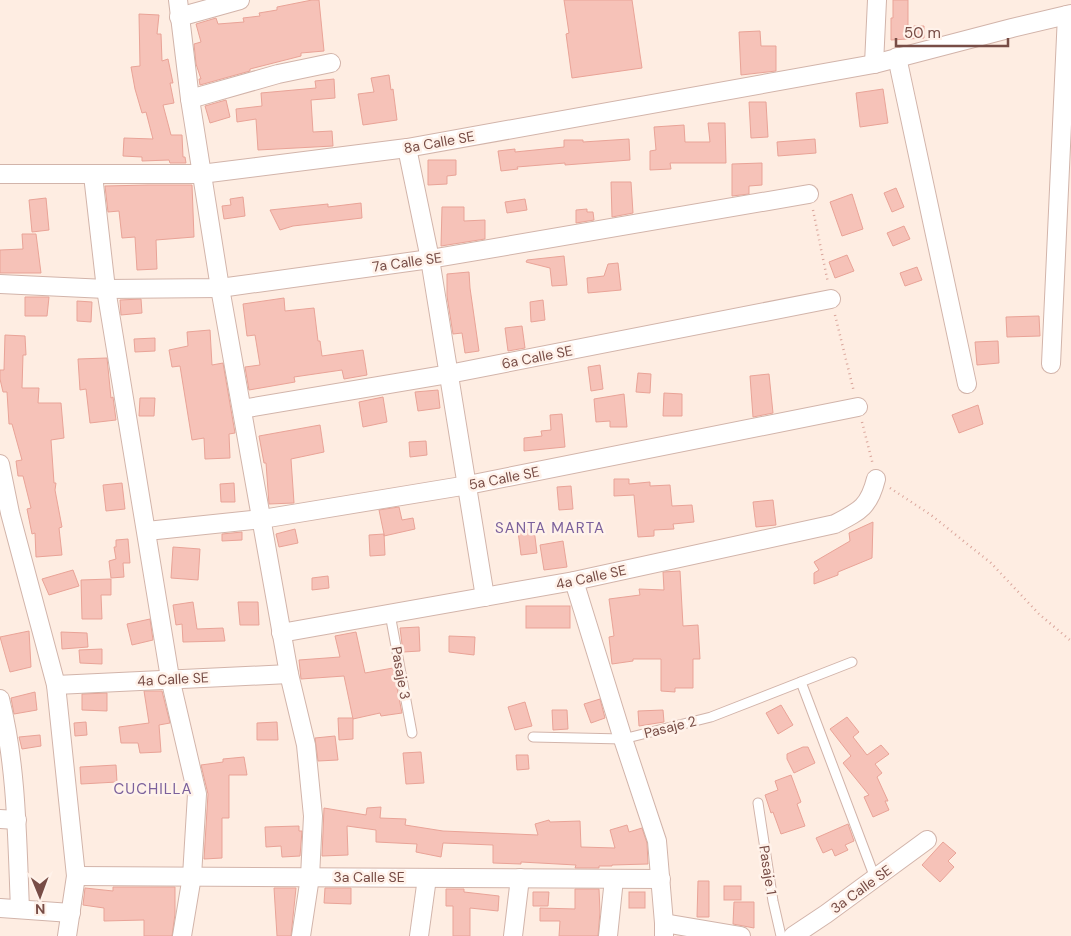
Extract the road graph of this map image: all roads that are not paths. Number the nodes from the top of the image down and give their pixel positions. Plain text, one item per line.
1 (240, 0) edge
2 (877, 0) edge
3 (178, 8) edge
4 (1069, 15) edge
5 (897, 57) junction
6 (331, 63) dead end
7 (874, 64) junction
8 (190, 99) junction
9 (407, 148) junction
10 (0, 174) edge
11 (201, 174) junction
12 (93, 175) junction
13 (809, 194) dead end
14 (430, 259) junction
15 (0, 284) edge
16 (220, 288) junction
17 (106, 289) junction
18 (831, 299) dead end
19 (1051, 364) dead end
20 (449, 374) junction
21 (967, 384) dead end
22 (858, 408) road end
23 (242, 409) junction
24 (0, 464) edge
25 (876, 479) road end
26 (468, 485) junction
27 (262, 519) junction
28 (147, 531) junction
29 (574, 581) junction
30 (486, 597) junction
31 (390, 614) junction
32 (281, 633) junction
33 (852, 662) dead end
34 (289, 674) junction
35 (170, 678) junction
36 (801, 682) junction
37 (56, 685) junction
38 (0, 698) edge
39 (4, 727) edge
40 (412, 733) dead end
41 (533, 737) dead end
42 (622, 739) junction
43 (758, 803) dead end
44 (8, 819) edge
45 (927, 840) dead end
46 (76, 876) junction
47 (192, 876) junction
48 (310, 877) junction
49 (427, 878) junction
50 (520, 878) junction
51 (875, 878) junction
52 (614, 879) junction
53 (661, 879) junction
54 (0, 908) edge
55 (20, 909) junction
56 (71, 913) junction
57 (664, 930) edge
58 (67, 936) edge
59 (182, 936) edge
60 (301, 936) edge
61 (419, 936) edge
62 (514, 936) edge
63 (608, 936) edge
64 (741, 936) edge
65 (781, 936) edge
66 (793, 936) edge

1 - 3 street
2 - 7 street
3 - 8 street
4 - 5 street, 8a Calle SE
4 - 19 street
5 - 7 street, 8a Calle SE
5 - 21 street
6 - 8 street
7 - 9 street, 8a Calle SE
8 - 11 street
9 - 11 street, 8a Calle SE
9 - 14 street
10 - 12 street, 8a Calle SE
11 - 12 street, 8a Calle SE
11 - 16 street
12 - 17 street
13 - 14 street, 7a Calle SE
14 - 16 street, 7a Calle SE
14 - 20 street
15 - 17 street, 7a Calle SE
16 - 17 street, 7a Calle SE
16 - 23 street
17 - 28 street
18 - 20 street, 6a Calle SE
20 - 23 street, 6a Calle SE
20 - 26 street
22 - 26 street, 5a Calle SE
23 - 27 street
24 - 37 street
25 - 29 street, 4a Calle SE
26 - 27 street, 5a Calle SE
26 - 30 street
27 - 28 street, 5a Calle SE
27 - 32 street
28 - 35 street
29 - 30 street, 4a Calle SE
29 - 42 street
30 - 31 street, 4a Calle SE
31 - 32 street, 4a Calle SE
31 - 40 lane, Pasaje 3
32 - 34 street
33 - 36 lane, Pasaje 2
34 - 35 street, 4a Calle SE
34 - 48 street
35 - 37 street, 4a Calle SE
35 - 47 street
36 - 42 lane, Pasaje 2
36 - 51 lane
37 - 46 street
38 - 39 street
39 - 44 street
41 - 42 lane, Pasaje 2
42 - 53 street
43 - 65 lane, Pasaje 1
44 - 55 street
45 - 51 street, 3a Calle SE
46 - 47 street, 3a Calle SE
46 - 56 street
47 - 48 street, 3a Calle SE
47 - 59 street
48 - 49 street, 3a Calle SE
48 - 60 street
49 - 50 street, 3a Calle SE
49 - 61 street
50 - 52 street, 3a Calle SE
50 - 62 street
51 - 66 street, 3a Calle SE
52 - 53 street, 3a Calle SE
52 - 63 street
53 - 57 street
54 - 55 street
55 - 56 street
56 - 58 street
57 - 64 street

